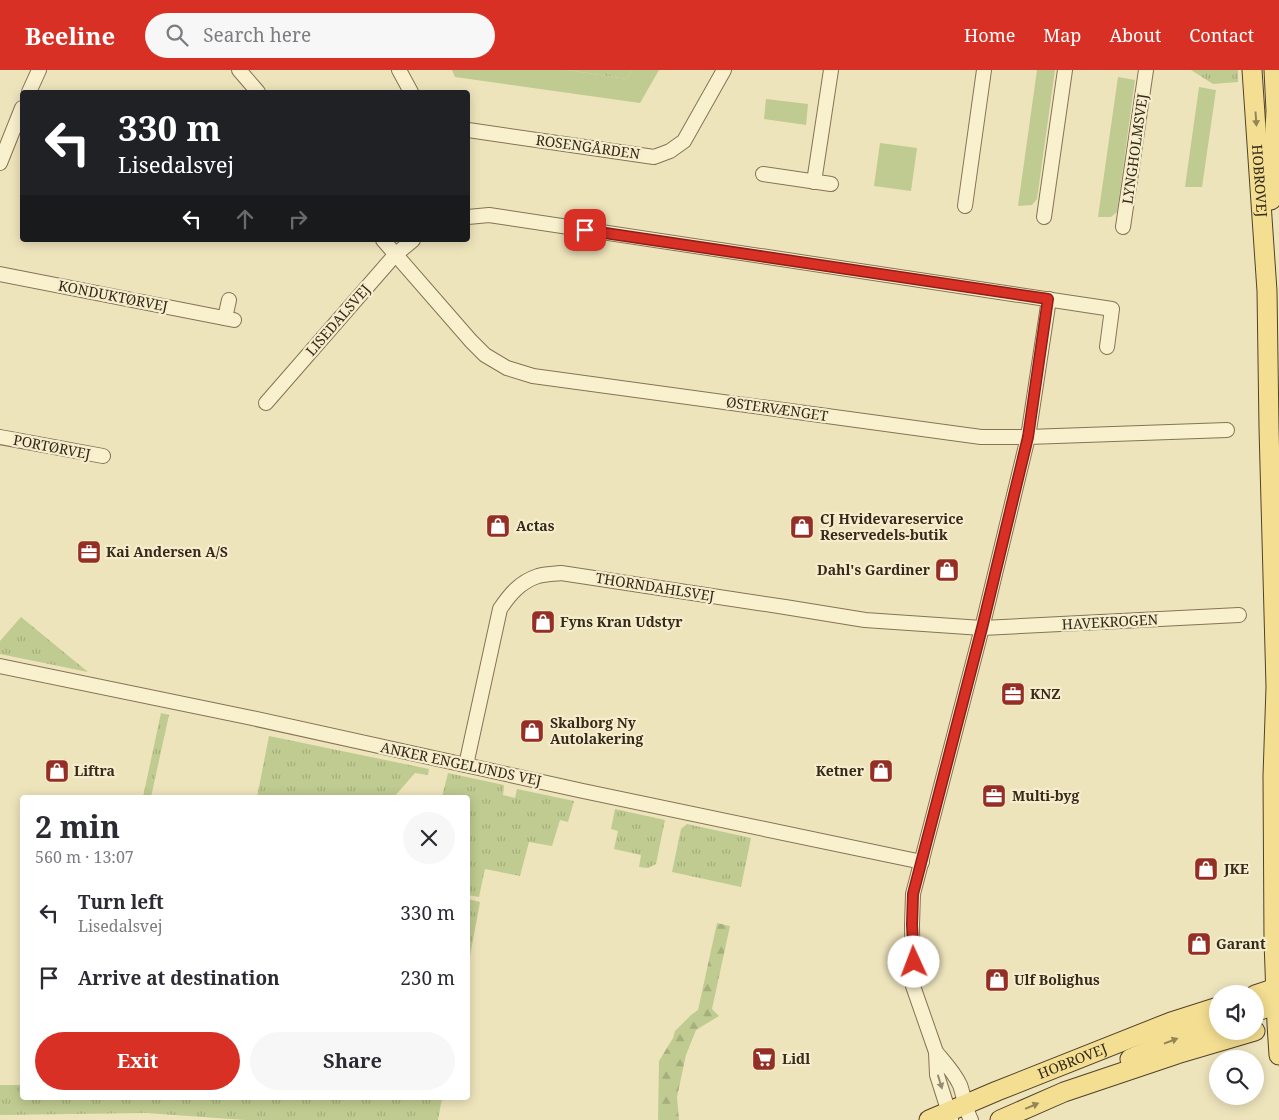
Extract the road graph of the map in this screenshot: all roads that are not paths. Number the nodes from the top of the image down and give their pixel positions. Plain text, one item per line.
1 (39, 70) edge
2 (239, 70) edge
3 (399, 70) edge
4 (724, 70) edge
5 (831, 70) edge
6 (984, 70) edge
7 (1065, 70) edge
8 (1146, 70) edge
9 (1252, 70) edge
10 (1274, 70) edge
11 (30, 90) edge
12 (256, 90) edge
13 (410, 90) edge
14 (20, 113) edge
15 (470, 130) edge
16 (0, 163) edge
17 (763, 174) dead end
18 (814, 182) junction
19 (831, 184) dead end
20 (965, 206) dead end
21 (470, 216) edge
22 (1044, 217) dead end
23 (1123, 227) dead end
24 (385, 242) edge
25 (411, 242) edge
26 (395, 255) junction
27 (0, 274) edge
28 (1267, 291) junction
29 (1048, 299) junction
30 (229, 300) dead end
31 (1107, 347) dead end
32 (266, 403) dead end
33 (1227, 430) dead end
34 (0, 437) edge
35 (1028, 437) junction
36 (103, 456) dead end
37 (1276, 589) edge
38 (1239, 615) dead end
39 (982, 628) junction
40 (0, 666) edge
41 (1276, 687) junction
42 (1279, 718) edge
43 (466, 765) junction
44 (1273, 858) junction
45 (922, 862) junction
46 (1279, 905) edge
47 (1264, 999) edge
48 (1278, 1006) edge
49 (1209, 1010) edge
50 (1264, 1010) edge
51 (1264, 1021) edge
52 (1209, 1027) edge
53 (1225, 1040) edge
54 (1279, 1055) edge
55 (1064, 1092) junction
56 (961, 1116) edge
57 (929, 1120) edge
58 (1000, 1120) edge

1 - 11 street
2 - 12 street
3 - 13 street
4 - 15 street, ROSENGÅRDEN
5 - 18 street
6 - 20 street
7 - 22 street
8 - 23 street, LYNGHOLMSVEJ
9 -> 28 main road, HOBROVEJ
10 - 28 main road, HOBROVEJ
14 - 16 street
17 - 18 street
18 - 19 street
21 - 29 street
24 - 26 street, ØSTERVÆNGET
25 - 26 street, LISEDALSVEJ
26 - 32 street, LISEDALSVEJ
26 - 35 street, ØSTERVÆNGET
27 - 30 street, KONDUKTØRVEJ
28 - 37 main road, HOBROVEJ
29 - 31 street
29 - 35 street
33 - 35 street, ØSTERVÆNGET
34 - 36 street, PORTØRVEJ
35 - 39 street
37 - 41 main road, HOBROVEJ
38 - 39 street, HAVEKROGEN
39 - 43 street, THORNDAHLSVEJ
39 - 45 street
40 - 43 street, ANKER ENGELUNDS VEJ
41 - 42 main road, HOBROVEJ
41 - 44 main road, HOBROVEJ
43 - 45 street, ANKER ENGELUNDS VEJ
44 - 46 main road
44 - 48 main road, HOBROVEJ
45 - 56 street
47 - 48 main road
48 - 50 main road
48 - 51 main road, HOBROVEJ
48 - 54 main road, HOBROVEJ
49 - 56 main road, HOBROVEJ
55 -> 52 main road
53 - 55 main road, HOBROVEJ
58 -> 55 main road, HOBROVEJ
56 - 57 main road, HOBROVEJ

